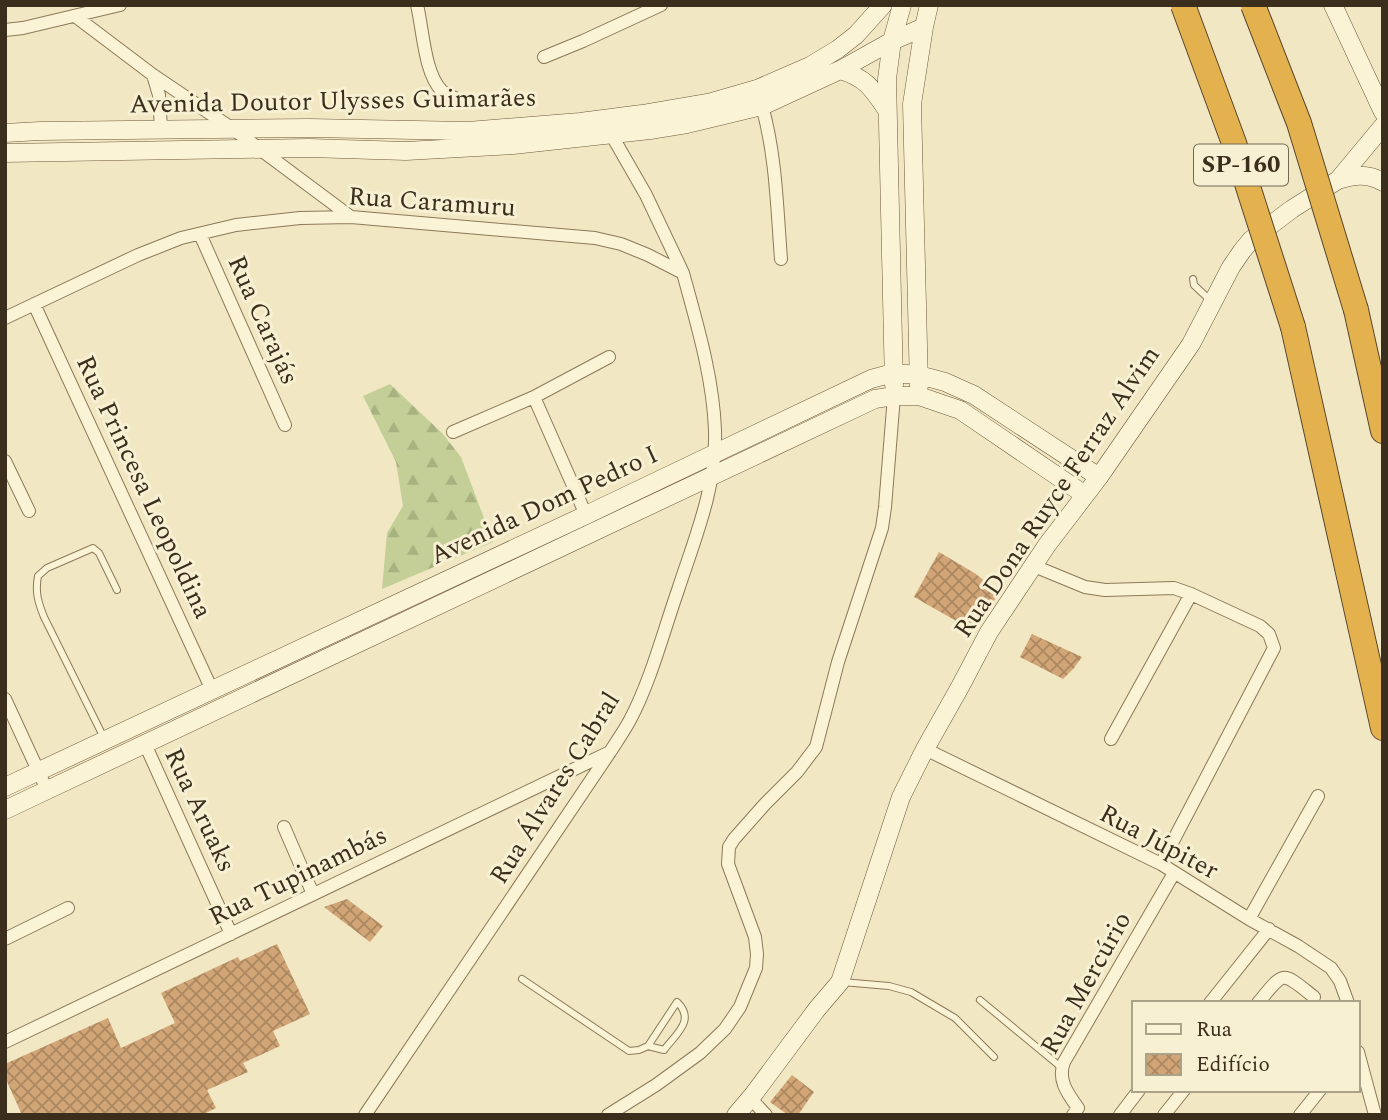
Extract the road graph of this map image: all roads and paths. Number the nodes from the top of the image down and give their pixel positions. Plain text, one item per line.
1 (120, 5) edge
2 (417, 5) edge
3 (883, 5) edge
4 (902, 5) edge
5 (929, 5) edge
6 (1183, 5) edge
7 (1253, 5) edge
8 (1333, 5) edge
9 (659, 6) edge
10 (75, 16) junction
11 (924, 27) junction
12 (5, 30) edge
13 (892, 41) junction
14 (544, 57) dead end
15 (840, 71) junction
16 (153, 75) junction
17 (461, 102) dead end
18 (762, 106) junction
19 (887, 110) junction
20 (1383, 112) edge
21 (1383, 126) edge
22 (161, 129) junction
23 (233, 129) junction
24 (5, 133) edge
25 (611, 134) junction
26 (258, 148) junction
27 (60, 151) junction
28 (5, 153) edge
29 (1338, 180) junction
30 (1383, 182) edge
31 (351, 217) junction
32 (200, 234) junction
33 (781, 259) dead end
34 (683, 273) junction
35 (1193, 279) dead end
36 (1213, 302) junction
37 (34, 304) junction
38 (5, 318) edge
39 (609, 357) dead end
40 (893, 373) junction
41 (919, 375) junction
42 (894, 396) junction
43 (919, 396) junction
44 (534, 397) junction
45 (285, 425) dead end
46 (1383, 431) edge
47 (453, 432) dead end
48 (714, 454) junction
49 (5, 461) edge
50 (712, 477) junction
51 (1099, 477) junction
52 (1085, 495) junction
53 (29, 511) dead end
54 (586, 515) junction
55 (1034, 566) junction
56 (117, 590) dead end
57 (1191, 594) junction
58 (317, 641) junction
59 (326, 659) junction
60 (212, 690) junction
61 (5, 699) edge
62 (1383, 728) edge
63 (1111, 738) dead end
64 (105, 740) junction
65 (145, 744) junction
66 (925, 749) junction
67 (610, 752) junction
68 (38, 771) junction
69 (5, 787) edge
70 (47, 790) junction
71 (1318, 796) dead end
72 (5, 810) edge
73 (284, 827) dead end
74 (1161, 864) junction
75 (1174, 873) junction
76 (313, 894) junction
77 (68, 908) dead end
78 (1249, 919) junction
79 (1269, 929) junction
80 (232, 934) junction
81 (5, 939) edge
82 (522, 979) dead end
83 (840, 982) junction
84 (1314, 997) dead end
85 (980, 1000) dead end
86 (1212, 1001) edge
87 (1260, 1001) edge
88 (1347, 1001) edge
89 (5, 1042) edge
90 (648, 1046) junction
91 (994, 1056) dead end
92 (1360, 1059) edge
93 (1062, 1068) junction
94 (1137, 1092) edge
95 (1182, 1092) edge
96 (1318, 1092) edge
97 (750, 1098) junction
98 (1079, 1112) edge
99 (365, 1115) edge
100 (608, 1115) edge
101 (736, 1115) edge
102 (766, 1115) edge
103 (1120, 1115) edge
104 (1164, 1115) edge
105 (1300, 1115) edge
106 (1375, 1115) edge

1 - 10 street
2 - 17 street
3 - 23 street, Avenida Doutor Ulysses Guimarães
4 - 13 street
5 - 11 street
6 - 62 highway, SP-160, bridge
7 - 46 highway, SP-160, bridge
8 - 20 street
9 - 14 street
10 - 12 street
10 - 16 street
11 - 13 street, Avenida Doutor Ulysses Guimarães
11 - 41 street
13 - 15 street, Avenida Doutor Ulysses Guimarães
13 - 19 street
15 - 18 street, Avenida Doutor Ulysses Guimarães
15 - 19 street
16 - 22 street
16 - 23 street
18 - 25 street, Avenida Doutor Ulysses Guimarães
18 - 33 street
19 - 40 street
21 - 29 street, Rua Dona Ruyce Ferraz Alvim
22 - 23 street, Avenida Doutor Ulysses Guimarães
22 - 24 street, Avenida Doutor Ulysses Guimarães
22 - 27 street
23 - 26 street
25 - 26 street, Avenida Doutor Ulysses Guimarães
25 - 34 street
26 - 27 street, Avenida Doutor Ulysses Guimarães
26 - 31 street
27 - 28 street, Avenida Doutor Ulysses Guimarães
29 - 30 street
29 - 36 street, Rua Dona Ruyce Ferraz Alvim
31 - 32 street, Rua Caramuru
31 - 34 street, Rua Caramuru
32 - 37 street, Rua Caramuru
32 - 45 street, Rua Carajás
34 - 48 street
35 - 36 lane
36 - 51 street, Rua Dona Ruyce Ferraz Alvim
37 - 38 street, Rua Caramuru
37 - 60 street, Rua Princesa Leopoldina
39 - 44 street
40 - 41 street, Avenida Dom Pedro I
40 - 42 street
40 - 48 street, Avenida Dom Pedro I
41 - 43 street
41 - 51 street, Avenida Dom Pedro I
42 - 43 street, Avenida Dom Pedro I
42 - 50 street, Avenida Dom Pedro I
42 - 100 street
43 - 52 street, Avenida Dom Pedro I
44 - 47 street
44 - 54 street
48 - 50 street, Rua Álvares Cabral
48 - 54 street, Avenida Dom Pedro I
49 - 53 street
50 - 59 street, Avenida Dom Pedro I
50 - 67 street, Rua Álvares Cabral
51 - 52 street, Rua Dona Ruyce Ferraz Alvim
52 - 55 street, Rua Dona Ruyce Ferraz Alvim
54 - 58 street, Avenida Dom Pedro I
55 - 57 street
55 - 66 street, Rua Dona Ruyce Ferraz Alvim
56 - 64 lane
57 - 63 street
57 - 74 street
58 - 59 street
58 - 60 street, Avenida Dom Pedro I
59 - 65 street, Avenida Dom Pedro I
60 - 64 street, Avenida Dom Pedro I
61 - 68 street
64 - 68 street, Avenida Dom Pedro I
65 - 70 street, Avenida Dom Pedro I
65 - 80 street, Rua Aruaks
66 - 74 street, Rua Júpiter
66 - 83 street, Rua Dona Ruyce Ferraz Alvim
67 - 76 street, Rua Tupinambás
67 - 99 street, Rua Álvares Cabral
68 - 69 street, Avenida Dom Pedro I
68 - 70 street
70 - 72 street, Avenida Dom Pedro I
71 - 78 street
73 - 76 street
74 - 75 street, Rua Júpiter
75 - 78 street, Rua Júpiter
75 - 93 street, Rua Mercúrio
76 - 80 street, Rua Tupinambás
77 - 81 street
78 - 79 street, Rua Júpiter
79 - 86 street
79 - 88 street, Rua Júpiter
80 - 89 street, Rua Tupinambás
82 - 90 lane
83 - 91 lane
83 - 97 street, Rua Dona Ruyce Ferraz Alvim
84 - 87 street
85 - 93 lane
90 - 90 lane
92 - 106 street
93 - 98 street, Rua Mercúrio
94 - 103 street
95 - 104 street
96 - 105 street
97 - 101 street, Rua Dona Ruyce Ferraz Alvim
97 - 102 street

